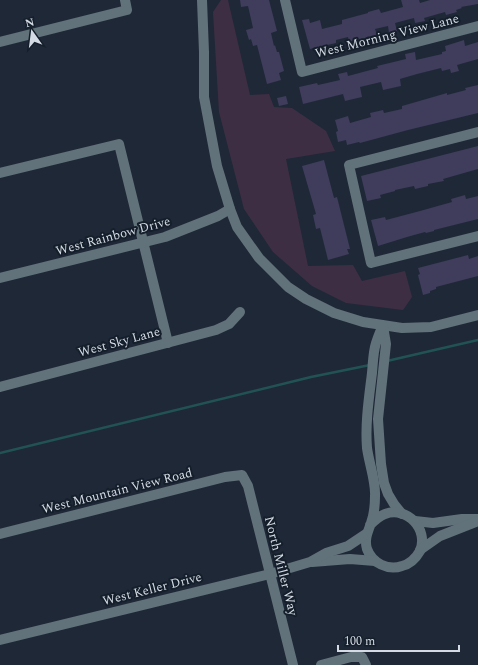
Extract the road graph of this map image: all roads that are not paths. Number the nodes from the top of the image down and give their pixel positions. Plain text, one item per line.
1 (124, 0) edge
2 (202, 0) edge
3 (285, 0) edge
4 (478, 26) edge
5 (0, 42) edge
6 (478, 132) edge
7 (0, 173) edge
8 (230, 208) junction
9 (478, 236) edge
10 (143, 243) junction
11 (0, 278) edge
12 (240, 312) dead end
13 (478, 315) edge
14 (383, 326) junction
15 (168, 343) junction
16 (0, 387) edge
17 (242, 475) joint
18 (402, 514) junction
19 (478, 520) edge
20 (415, 521) junction
21 (368, 529) junction
22 (0, 534) edge
23 (420, 550) junction
24 (375, 561) junction
25 (310, 562) junction
26 (270, 574) junction
27 (0, 640) edge
28 (364, 661) edge
29 (293, 665) edge
30 (321, 665) edge

1 - 5 street
2 - 8 street
3 - 4 street, West Morning View Lane
6 - 9 street
7 - 10 street
8 - 10 street, West Rainbow Drive
8 - 14 street
10 - 11 street, West Rainbow Drive
10 - 15 street
12 - 15 street, West Sky Lane
13 - 14 street
14 - 18 street
14 - 21 street
15 - 16 street, West Sky Lane
17 - 22 street, West Mountain View Road
17 - 26 street, North Miller Way
18 - 20 street
18 - 21 street
19 - 20 street
19 - 23 street
20 - 23 street
21 - 24 street
21 - 25 street, West Keller Drive
23 - 24 street
24 - 25 street, West Keller Drive
25 - 26 street, West Keller Drive
26 - 27 street, West Keller Drive
26 - 29 street, North Miller Way
28 - 30 street

